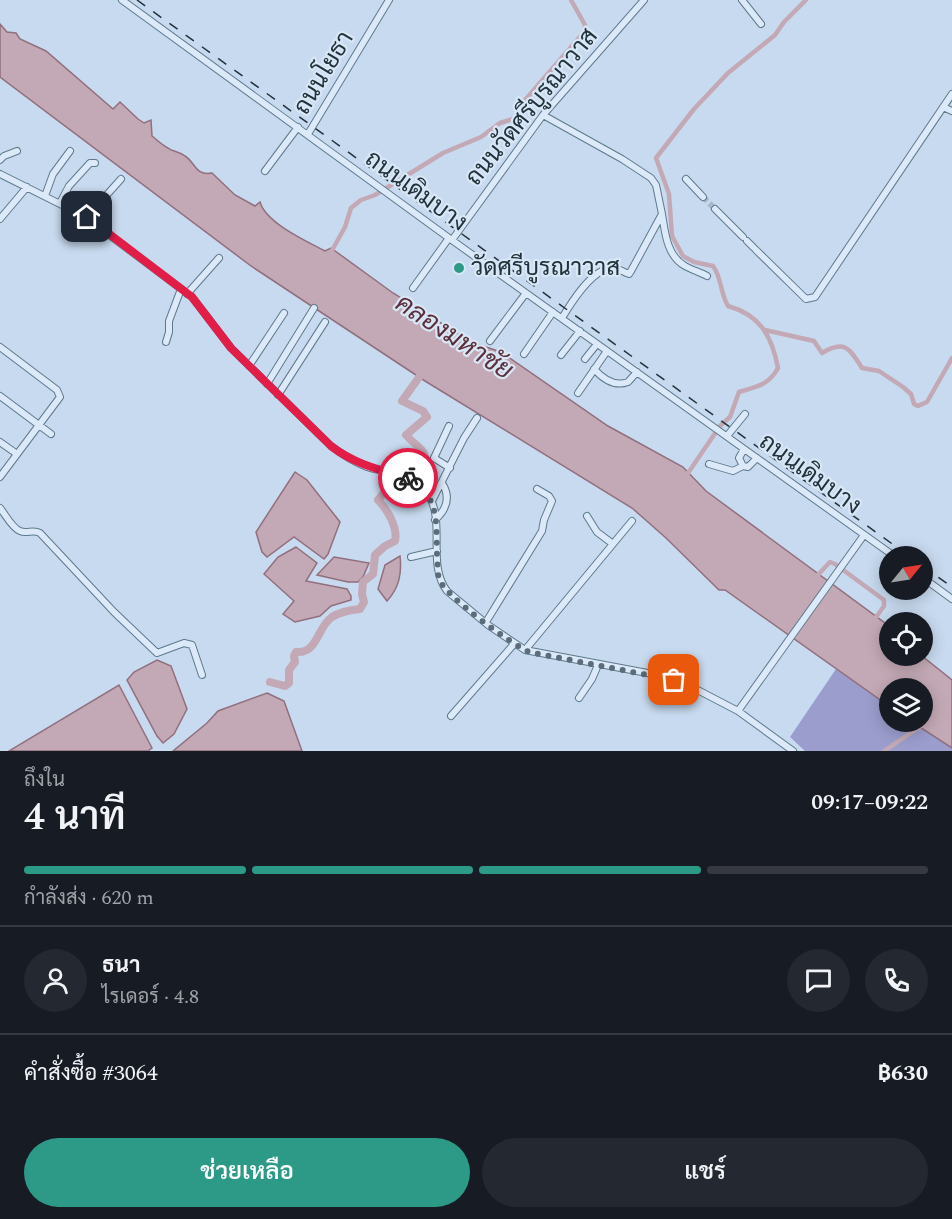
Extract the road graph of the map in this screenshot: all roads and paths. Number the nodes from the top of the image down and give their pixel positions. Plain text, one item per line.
1 (122, 0) edge
2 (389, 0) edge
3 (644, 0) edge
4 (742, 0) edge
5 (761, 24) dead end
6 (952, 94) edge
7 (943, 107) junction
8 (952, 111) edge
9 (543, 115) junction
10 (298, 127) junction
11 (308, 135) junction
12 (17, 151) dead end
13 (70, 151) dead end
14 (0, 160) edge
15 (95, 163) dead end
16 (265, 171) dead end
17 (0, 174) edge
18 (122, 179) dead end
19 (686, 180) dead end
20 (27, 187) junction
21 (45, 196) junction
22 (703, 197) tunnel mouth
23 (60, 203) junction
24 (715, 209) tunnel mouth
25 (662, 214) junction
26 (87, 217) junction
27 (0, 219) edge
28 (450, 239) junction
29 (219, 258) dead end
30 (707, 276) dead end
31 (413, 288) dead end
32 (184, 291) junction
33 (526, 293) junction
34 (314, 308) dead end
35 (553, 312) junction
36 (284, 313) dead end
37 (562, 318) junction
38 (325, 322) dead end
39 (580, 332) junction
40 (490, 340) dead end
41 (166, 342) dead end
42 (597, 344) junction
43 (0, 347) edge
44 (607, 351) junction
45 (524, 354) dead end
46 (561, 355) dead end
47 (585, 359) dead end
48 (249, 366) junction
49 (594, 369) junction
50 (636, 372) junction
51 (267, 384) junction
52 (578, 393) dead end
53 (278, 395) junction
54 (0, 396) edge
55 (745, 414) dead end
56 (477, 418) dead end
57 (39, 424) junction
58 (449, 426) dead end
59 (51, 434) dead end
60 (724, 434) junction
61 (0, 442) edge
62 (744, 449) junction
63 (17, 454) junction
64 (757, 458) junction
65 (709, 464) dead end
66 (743, 466) junction
67 (450, 468) junction
68 (0, 477) edge
69 (442, 483) junction
70 (537, 489) dead end
71 (432, 501) junction
72 (0, 508) edge
73 (587, 516) dead end
74 (435, 520) junction
75 (632, 521) dead end
76 (864, 535) junction
77 (613, 543) junction
78 (880, 546) edge
79 (437, 551) junction
80 (411, 557) dead end
81 (933, 585) edge
82 (952, 599) edge
83 (486, 622) junction
84 (514, 644) junction
85 (525, 650) junction
86 (598, 664) junction
87 (202, 675) dead end
88 (579, 698) dead end
89 (738, 711) junction
90 (451, 716) dead end
91 (794, 751) edge

1 - 10 street, ถนนเดิมบาง
2 - 11 street, ถนนโยธา
3 - 9 street, ถนนวัดศรีบูรณาวาส
4 - 5 street
6 - 7 street
7 - 8 street
7 - 24 street
9 - 25 street
9 - 28 street, ถนนวัดศรีบูรณาวาส
10 - 11 street, ถนนเดิมบาง
10 - 16 street
11 - 28 street, ถนนเดิมบาง
12 - 14 street
13 - 21 street
15 - 23 street
17 - 20 street
18 - 26 street
19 - 22 street
20 - 21 street
20 - 27 street
21 - 23 street
23 - 26 street
25 - 30 street
25 - 37 street
26 - 32 street
28 - 31 street, ถนนวัดศรีบูรณาวาส
28 - 33 street, ถนนเดิมบาง
29 - 32 street
32 - 41 street
32 - 48 street
33 - 35 street, ถนนเดิมบาง
33 - 40 street
34 - 51 street
35 - 37 street, ถนนเดิมบาง
35 - 45 street
36 - 48 street
37 - 39 street, ถนนเดิมบาง
38 - 53 street
39 - 42 street, ถนนเดิมบาง
39 - 46 street
42 - 44 street, ถนนเดิมบาง
42 - 47 street
43 - 57 street
44 - 49 street
44 - 50 street, ถนนเดิมบาง
48 - 51 street
49 - 50 street
49 - 52 street
50 - 60 street, ถนนเดิมบาง
51 - 53 street
53 - 71 street
54 - 57 street
55 - 60 street
56 - 67 street
57 - 59 street
57 - 63 street
58 - 67 street
60 - 62 street, ถนนเดิมบาง
61 - 63 street
62 - 64 street, ถนนเดิมบาง
62 - 66 street
63 - 68 street
64 - 66 street
64 - 76 street, ถนนเดิมบาง
65 - 66 street
67 - 69 street
69 - 71 street
69 - 74 street
70 - 83 street
71 - 74 street
72 - 87 street
73 - 77 street
74 - 79 street
75 - 77 street
76 - 78 street, ถนนเดิมบาง
76 - 89 street
77 - 85 street
79 - 80 street
79 - 83 street
81 - 82 street
83 - 84 street
84 - 85 street
84 - 90 street
85 - 86 street
86 - 88 street
86 - 89 street
89 - 91 street

